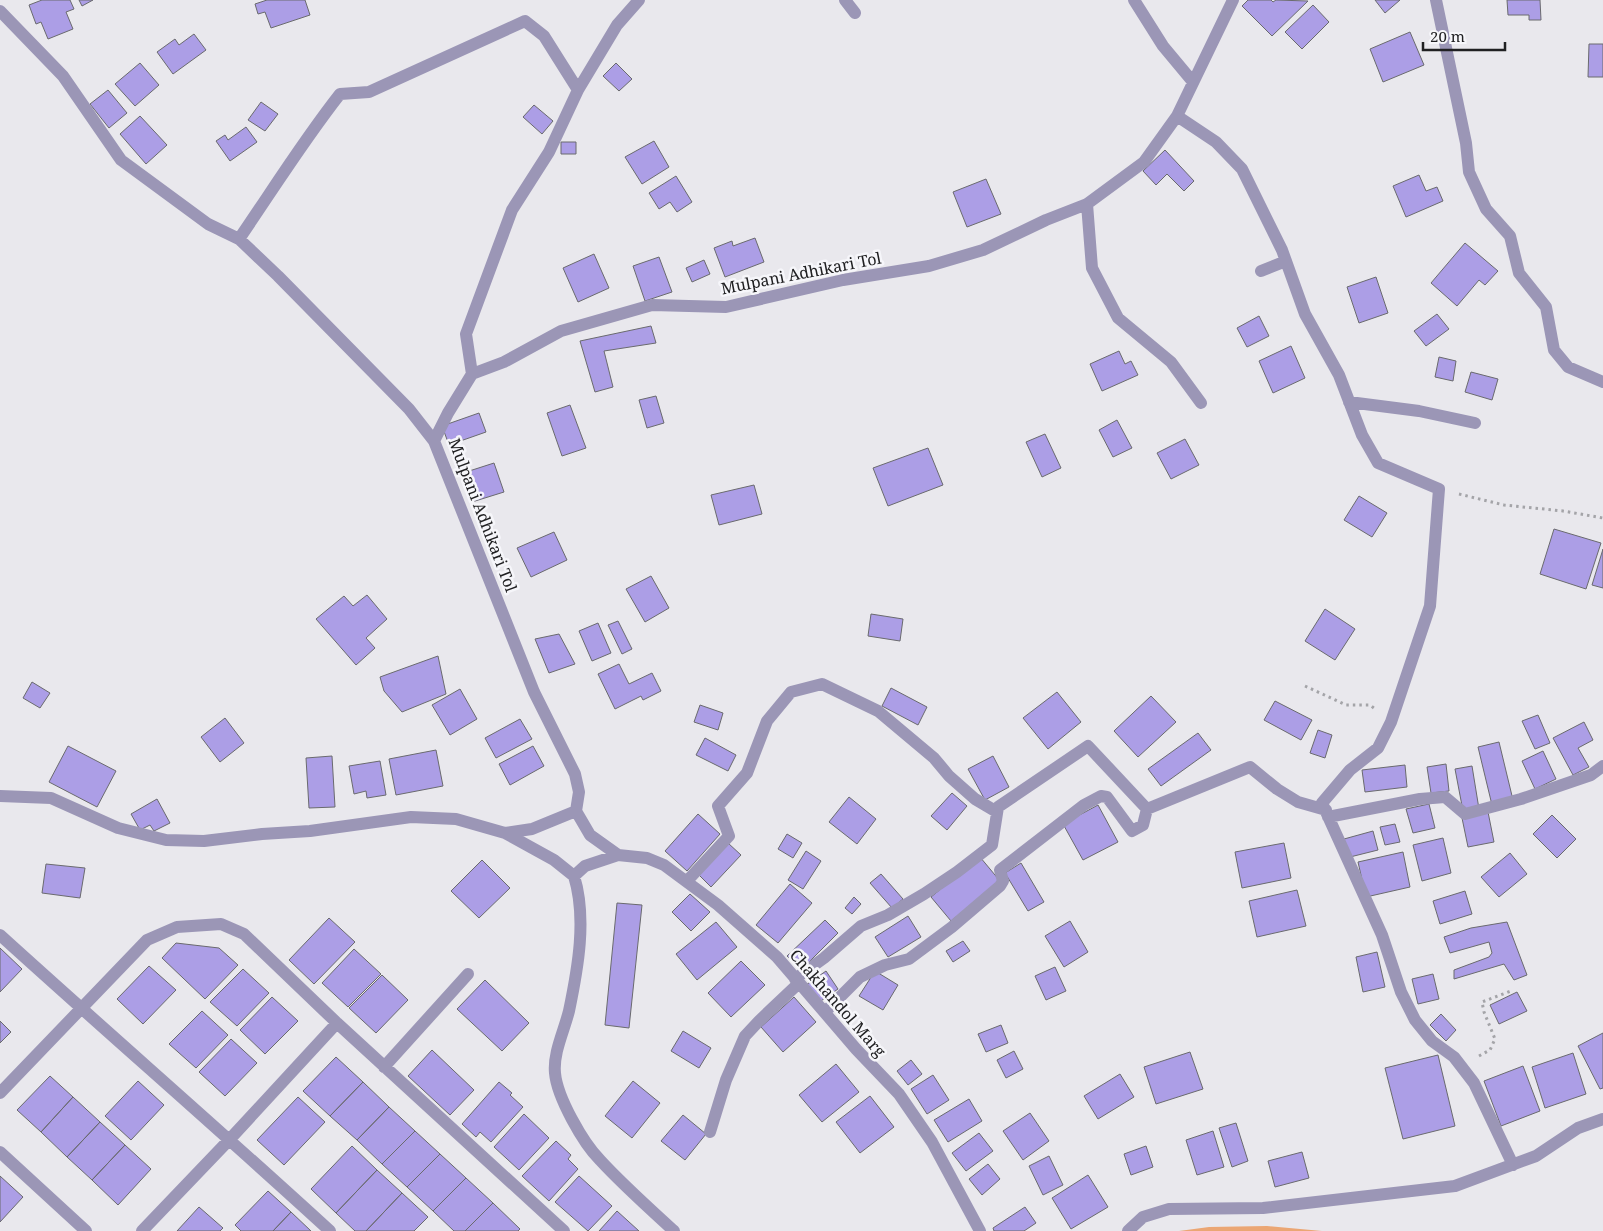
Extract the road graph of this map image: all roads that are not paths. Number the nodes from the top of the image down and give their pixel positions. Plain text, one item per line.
1 (639, 0) edge
2 (844, 0) edge
3 (1134, 0) edge
4 (1233, 0) edge
5 (1436, 0) edge
6 (0, 11) edge
7 (855, 13) dead end
8 (1192, 82) junction
9 (578, 90) junction
10 (1177, 116) junction
11 (1087, 204) junction
12 (239, 240) junction
13 (1286, 261) junction
14 (1261, 271) dead end
15 (472, 374) junction
16 (1603, 382) edge
17 (1349, 402) junction
18 (1201, 403) dead end
19 (1475, 424) dead end
20 (434, 441) junction
21 (1603, 766) edge
22 (0, 796) edge
23 (1147, 809) junction
24 (576, 811) junction
25 (997, 812) junction
26 (1327, 814) junction
27 (506, 833) junction
28 (618, 855) junction
29 (574, 876) junction
30 (687, 881) junction
31 (0, 934) edge
32 (468, 974) dead end
33 (797, 981) junction
34 (82, 1009) junction
35 (825, 1012) junction
36 (337, 1022) junction
37 (384, 1067) junction
38 (0, 1093) edge
39 (1603, 1119) edge
40 (710, 1132) dead end
41 (230, 1139) junction
42 (0, 1152) edge
43 (1513, 1165) junction
44 (86, 1231) edge
45 (142, 1231) edge
46 (330, 1231) edge
47 (564, 1231) edge
48 (674, 1231) edge
49 (980, 1231) edge
50 (1128, 1231) edge

1 - 9 street
2 - 7 street
3 - 8 street
4 - 8 street, Mulpani Adhikari Tol
5 - 16 street
6 - 12 street
8 - 10 street, Mulpani Adhikari Tol
9 - 12 street
9 - 15 street
10 - 11 street, Mulpani Adhikari Tol
10 - 13 street
11 - 15 street, Mulpani Adhikari Tol
11 - 18 street
12 - 20 street
13 - 14 street
13 - 17 street
15 - 20 street, Mulpani Adhikari Tol
17 - 19 street
17 - 26 street
20 - 24 street, Mulpani Adhikari Tol
21 - 26 street
22 - 27 street
23 - 25 street
23 - 26 street
23 - 35 street
24 - 27 street
24 - 28 street
25 - 30 street
25 - 33 street
26 - 43 street
27 - 29 street
28 - 29 street
28 - 30 street, Chakhandol Marg
29 - 48 street
30 - 33 street, Chakhandol Marg
31 - 34 street
32 - 37 street
33 - 35 street, Chakhandol Marg
33 - 40 street
34 - 36 street
34 - 38 street
34 - 41 street
35 - 49 street, Chakhandol Marg
36 - 37 street
36 - 41 street
37 - 47 street
39 - 43 street
41 - 45 street
41 - 46 street
42 - 44 street
43 - 50 street

